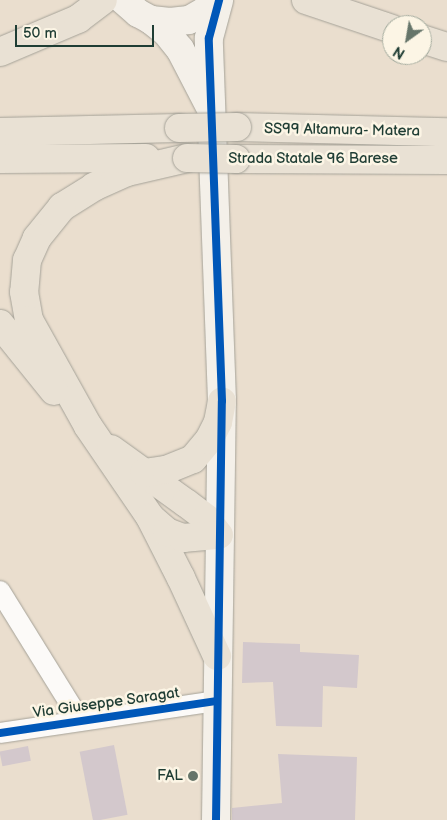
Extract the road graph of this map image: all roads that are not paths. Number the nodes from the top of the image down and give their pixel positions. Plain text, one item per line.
1 (104, 0) edge
2 (123, 0) edge
3 (218, 0) edge
4 (306, 0) edge
5 (151, 20) junction
6 (382, 26) edge
7 (432, 42) edge
8 (447, 47) edge
9 (0, 52) edge
10 (225, 121) junction
11 (0, 132) edge
12 (447, 132) edge
13 (187, 158) junction
14 (0, 159) edge
15 (447, 160) edge
16 (0, 324) edge
17 (222, 401) junction
18 (91, 431) junction
19 (144, 473) junction
20 (150, 518) junction
21 (219, 534) junction
22 (0, 591) edge
23 (217, 656) junction
24 (216, 701) junction
25 (80, 720) junction
26 (0, 734) edge
27 (216, 820) edge

1 - 9 highway
2 - 5 street
3 - 5 street
3 - 10 street
4 - 6 highway
5 - 10 street
7 - 8 highway
10 - 11 highway, bridge
10 - 12 highway, SS99 Altamura- Matera
10 - 17 street
13 - 14 highway, Strada Statale 96 Barese
13 - 15 highway, Strada Statale 96 Barese, bridge
13 - 18 highway
16 - 18 highway
17 - 19 highway
17 - 21 street
18 - 19 highway
18 - 20 highway
19 - 21 highway
20 - 21 highway
20 - 23 highway
21 - 23 street
22 - 25 street
23 - 24 street
24 - 25 street, Via Giuseppe Saragat
24 - 27 street
25 - 26 street, Via Giuseppe Saragat

